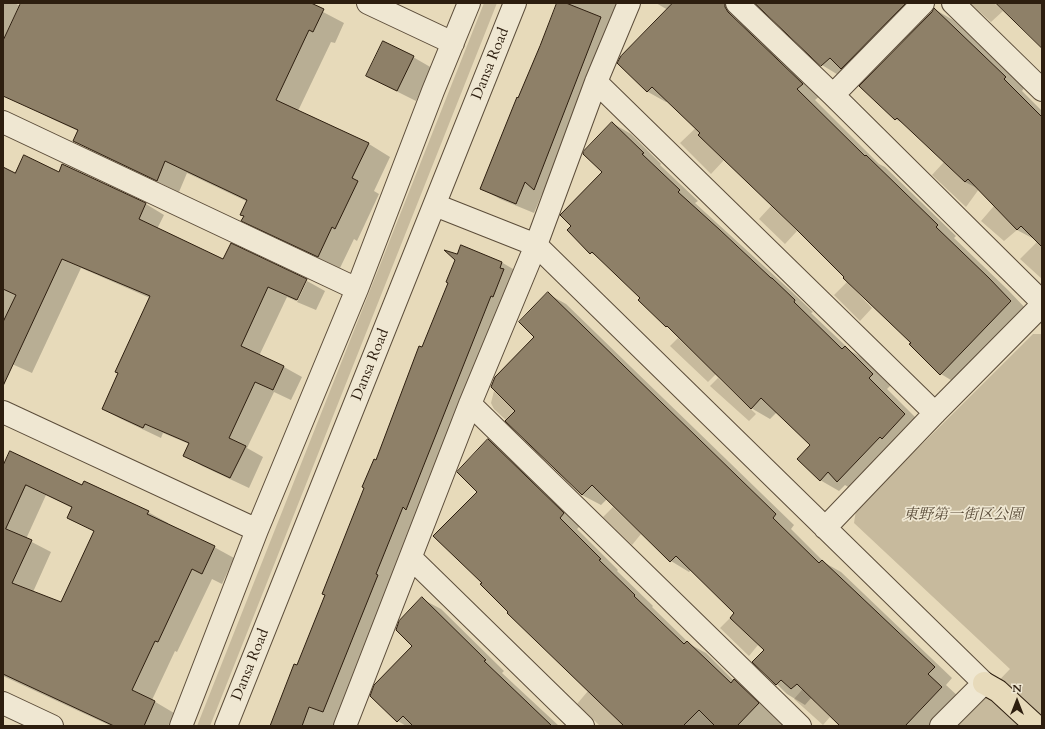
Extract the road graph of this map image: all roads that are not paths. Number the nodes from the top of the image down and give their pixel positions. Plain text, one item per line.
1 (368, 3) edge
2 (468, 3) edge
3 (515, 3) edge
4 (629, 3) edge
5 (737, 3) edge
6 (923, 3) edge
7 (953, 3) edge
8 (453, 43) junction
9 (596, 82) junction
10 (1042, 90) edge
11 (833, 95) junction
12 (3, 122) edge
13 (435, 204) junction
14 (536, 245) junction
15 (357, 289) junction
16 (1042, 304) edge
17 (470, 404) junction
18 (3, 412) edge
19 (935, 413) junction
20 (825, 528) junction
21 (257, 530) junction
22 (411, 558) junction
23 (984, 683) junction
24 (3, 703) edge
25 (353, 722) edge
26 (52, 726) edge
27 (181, 726) edge
28 (226, 726) edge
29 (582, 726) edge
30 (800, 726) edge
31 (941, 726) edge
32 (1036, 726) edge

1 - 8 street
2 - 8 street
3 - 13 street, Dansa Road
4 - 9 street
5 - 11 street
6 - 11 street
7 - 10 street
8 - 15 street
9 - 14 street
9 - 19 street
11 - 16 street
12 - 15 street
13 - 14 street
13 - 28 street, Dansa Road
14 - 17 street
14 - 20 street
15 - 21 street
16 - 19 street
17 - 22 street
17 - 30 street
18 - 21 street
19 - 20 street
20 - 23 street
21 - 27 street
22 - 25 street
22 - 29 street
23 - 31 street
23 - 32 highway
24 - 26 street

